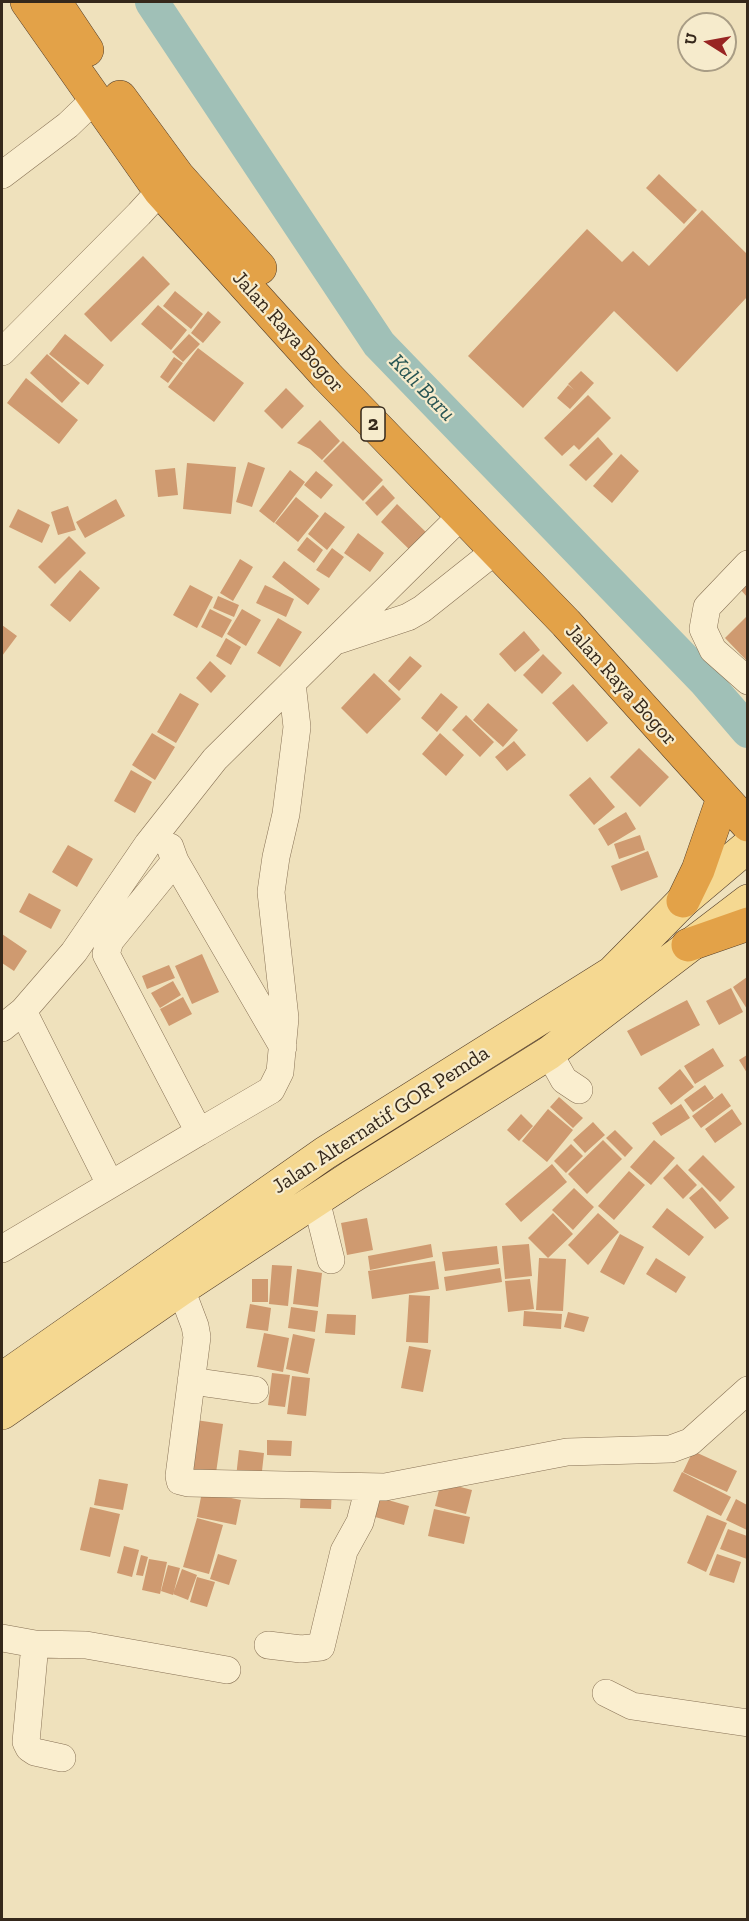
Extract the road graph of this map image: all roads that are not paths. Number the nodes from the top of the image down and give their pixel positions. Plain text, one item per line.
1 (27, 2) edge
2 (55, 2) edge
3 (94, 100) junction
4 (2, 175) edge
5 (160, 191) junction
6 (2, 352) edge
7 (402, 438) junction
8 (461, 516) junction
9 (495, 551) junction
10 (747, 564) edge
11 (332, 642) junction
12 (747, 681) edge
13 (292, 683) junction
14 (735, 795) edge
15 (747, 825) edge
16 (162, 826) junction
17 (747, 846) edge
18 (175, 861) junction
19 (683, 901) junction
20 (747, 901) edge
21 (747, 924) edge
22 (688, 945) junction
23 (23, 1011) junction
24 (2, 1028) edge
25 (283, 1047) junction
26 (549, 1053) junction
27 (579, 1090) dead end
28 (199, 1132) junction
29 (110, 1184) junction
30 (316, 1200) junction
31 (5, 1236) edge
32 (331, 1260) dead end
33 (181, 1289) junction
34 (2, 1379) edge
35 (191, 1381) junction
36 (255, 1390) dead end
37 (747, 1390) edge
38 (2, 1413) edge
39 (369, 1486) junction
40 (2, 1638) edge
41 (35, 1644) junction
42 (268, 1645) dead end
43 (227, 1670) dead end
44 (606, 1694) dead end
45 (747, 1723) edge
46 (62, 1758) dead end

1 - 3 highway, Jalan Raya Bogor / 2
2 - 7 highway, Jalan Raya Bogor / 2
3 - 4 street
3 - 5 highway, Jalan Raya Bogor / 2
5 - 6 street
5 - 7 highway, Jalan Raya Bogor / 2
7 - 8 highway, Jalan Raya Bogor / 2
7 - 14 highway, Jalan Raya Bogor / 2
8 - 9 highway, Jalan Raya Bogor / 2
8 - 11 street
9 - 11 street
9 - 14 highway, Jalan Raya Bogor / 2
10 - 12 street
11 - 13 street
13 - 16 street
13 - 25 street
14 - 15 highway, Jalan Raya Bogor / 2
14 - 19 highway
16 - 18 street
16 - 23 street
17 - 19 main road, Jalan Alternatif GOR Pemda
18 - 25 street
18 - 28 street
19 - 34 main road, Jalan Alternatif GOR Pemda
20 - 22 main road, Jalan Alternatif GOR Pemda
21 - 22 highway
22 - 26 main road, Jalan Alternatif GOR Pemda
23 - 24 street
23 - 29 street
25 - 28 street
26 - 27 street
26 - 30 main road, Jalan Alternatif GOR Pemda
28 - 29 street
29 - 31 street
30 - 32 street
30 - 33 main road, Jalan Alternatif GOR Pemda
33 - 35 street
33 - 38 main road, Jalan Alternatif GOR Pemda
35 - 36 street
35 - 39 street
37 - 39 street
39 - 42 street
40 - 41 street
41 - 43 street
41 - 46 street
44 - 45 street

